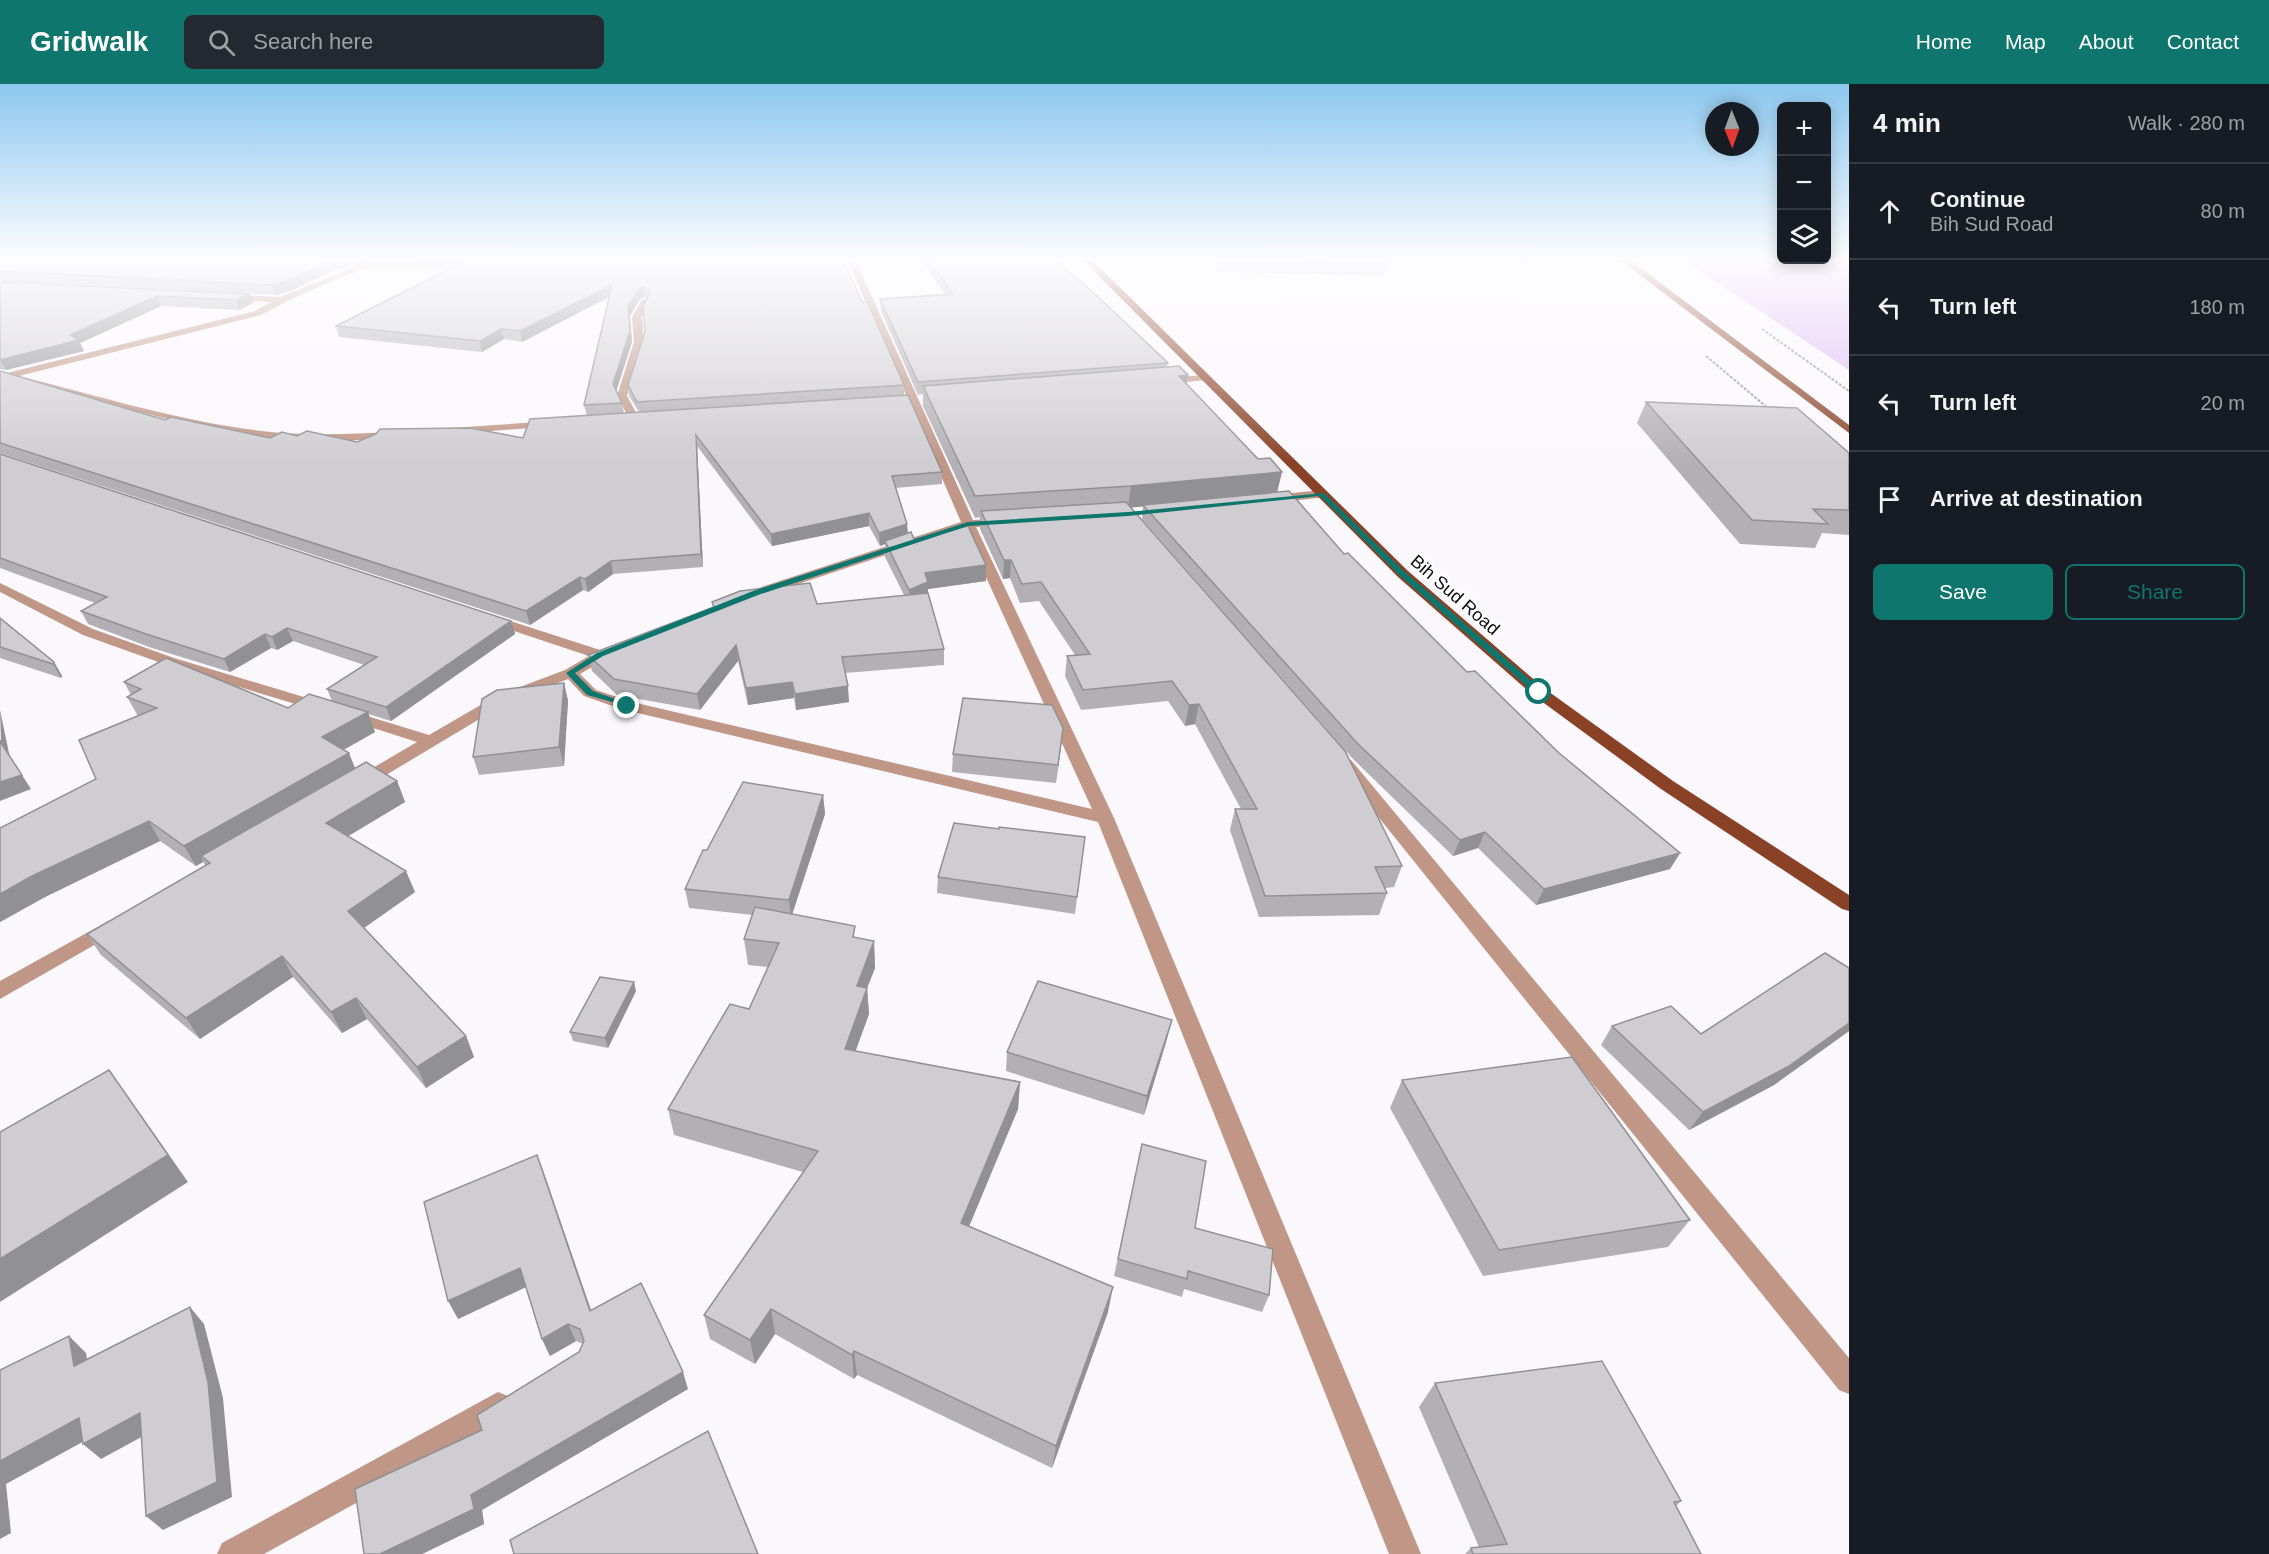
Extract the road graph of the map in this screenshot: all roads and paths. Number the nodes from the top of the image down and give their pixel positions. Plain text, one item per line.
1 (206, 326) edge
2 (638, 326) edge
3 (880, 326) edge
4 (1152, 326) edge
5 (1711, 326) edge
6 (1704, 354) dead end
7 (5, 374) edge
8 (1204, 378) junction
9 (1157, 381) edge
10 (1776, 414) edge
11 (634, 418) edge
12 (565, 423) edge
13 (1849, 430) edge
14 (437, 432) edge
15 (403, 434) edge
16 (1322, 494) junction
17 (1254, 501) edge
18 (1014, 521) edge
19 (968, 524) junction
20 (0, 587) edge
21 (734, 602) edge
22 (476, 614) edge
23 (622, 646) edge
24 (600, 655) junction
25 (570, 673) junction
26 (432, 741) junction
27 (1328, 745) edge
28 (350, 789) edge
29 (1105, 818) junction
30 (1849, 904) edge
31 (123, 919) edge
32 (0, 991) edge
33 (1849, 1380) edge
34 (518, 1393) edge
35 (233, 1554) edge
36 (1405, 1554) edge

1 - 7 street
2 - 11 street
3 - 19 street
4 - 8 main road, Bih Sud Road
5 - 13 main road
6 - 10 path
7 - 15 street
8 - 9 street
8 - 16 main road, Bih Sud Road
12 - 14 street
16 - 17 street
16 - 30 main road, Bih Sud Road
18 - 19 street
19 - 21 street
19 - 29 street
20 - 26 street
22 - 24 street
23 - 24 street
24 - 25 street
25 - 26 street
25 - 29 street
26 - 28 street
27 - 33 street
29 - 36 street
31 - 32 street
34 - 35 street

